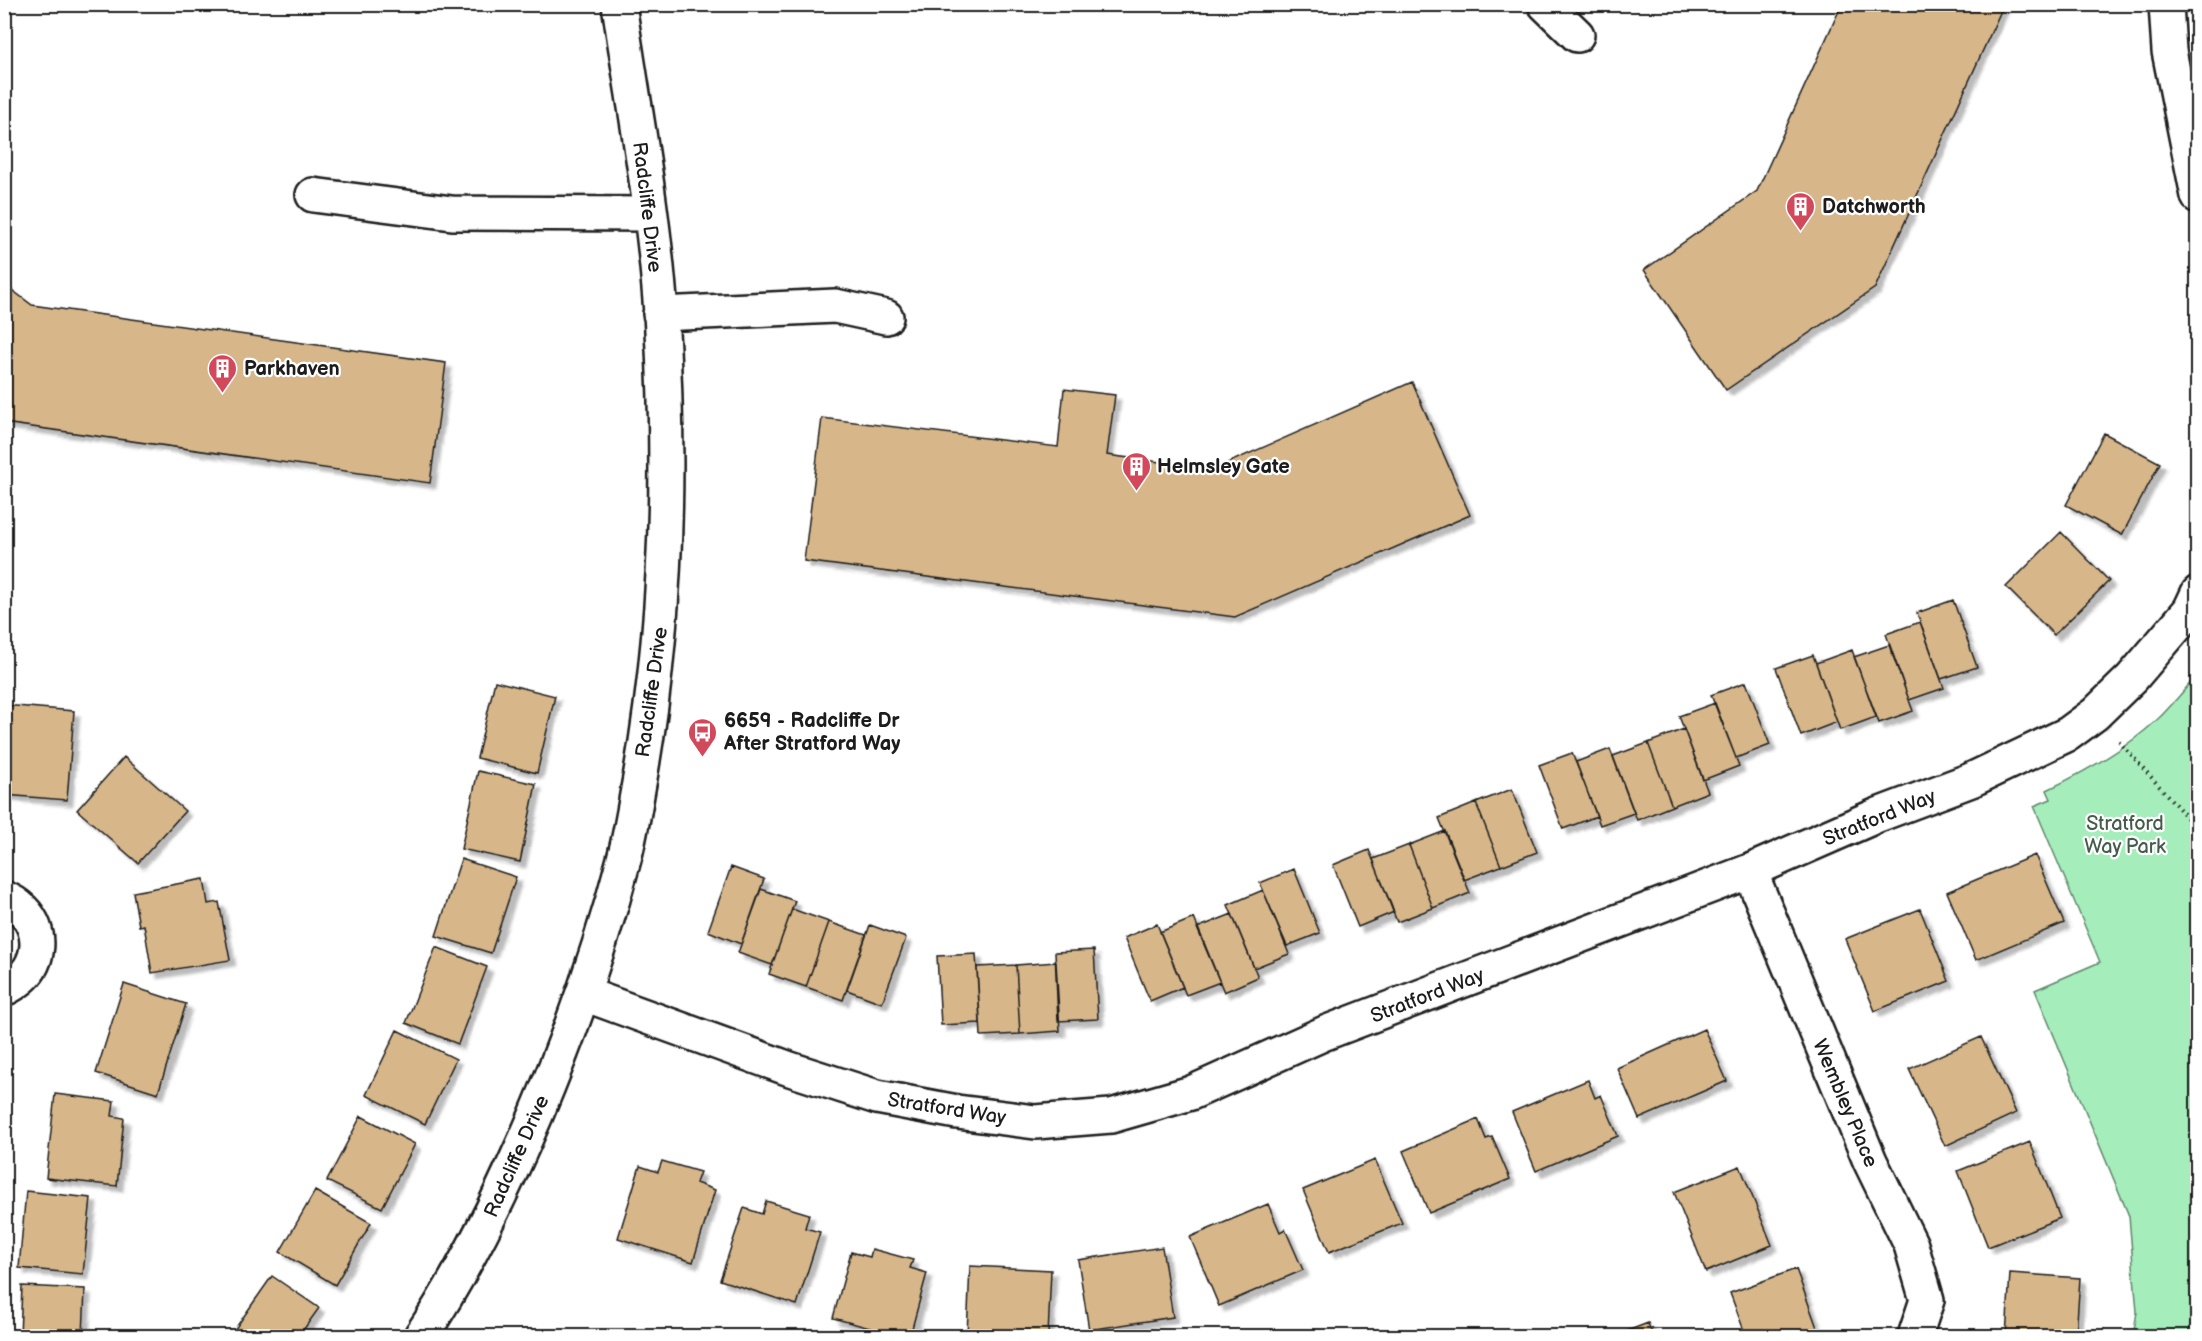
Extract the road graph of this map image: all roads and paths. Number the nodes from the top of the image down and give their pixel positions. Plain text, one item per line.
1 (619, 4) edge
2 (1545, 4) edge
3 (2166, 4) edge
4 (1577, 35) dead end
5 (313, 195) dead end
6 (2198, 196) edge
7 (650, 214) junction
8 (660, 314) junction
9 (886, 317) dead end
10 (2198, 593) edge
11 (2095, 714) junction
12 (2198, 830) edge
13 (1750, 871) junction
14 (4, 898) edge
15 (4, 989) edge
16 (584, 994) junction
17 (421, 1336) edge
18 (1915, 1336) edge

1 - 7 street, Radcliffe Drive
2 - 4 street
3 - 6 street
5 - 7 street
7 - 8 street, Radcliffe Drive
8 - 9 street
8 - 16 street, Radcliffe Drive
10 - 11 street, Stratford Way
11 - 12 path
11 - 13 street, Stratford Way
13 - 16 street, Stratford Way
13 - 18 street, Wembley Place
14 - 15 street
16 - 17 street, Radcliffe Drive

